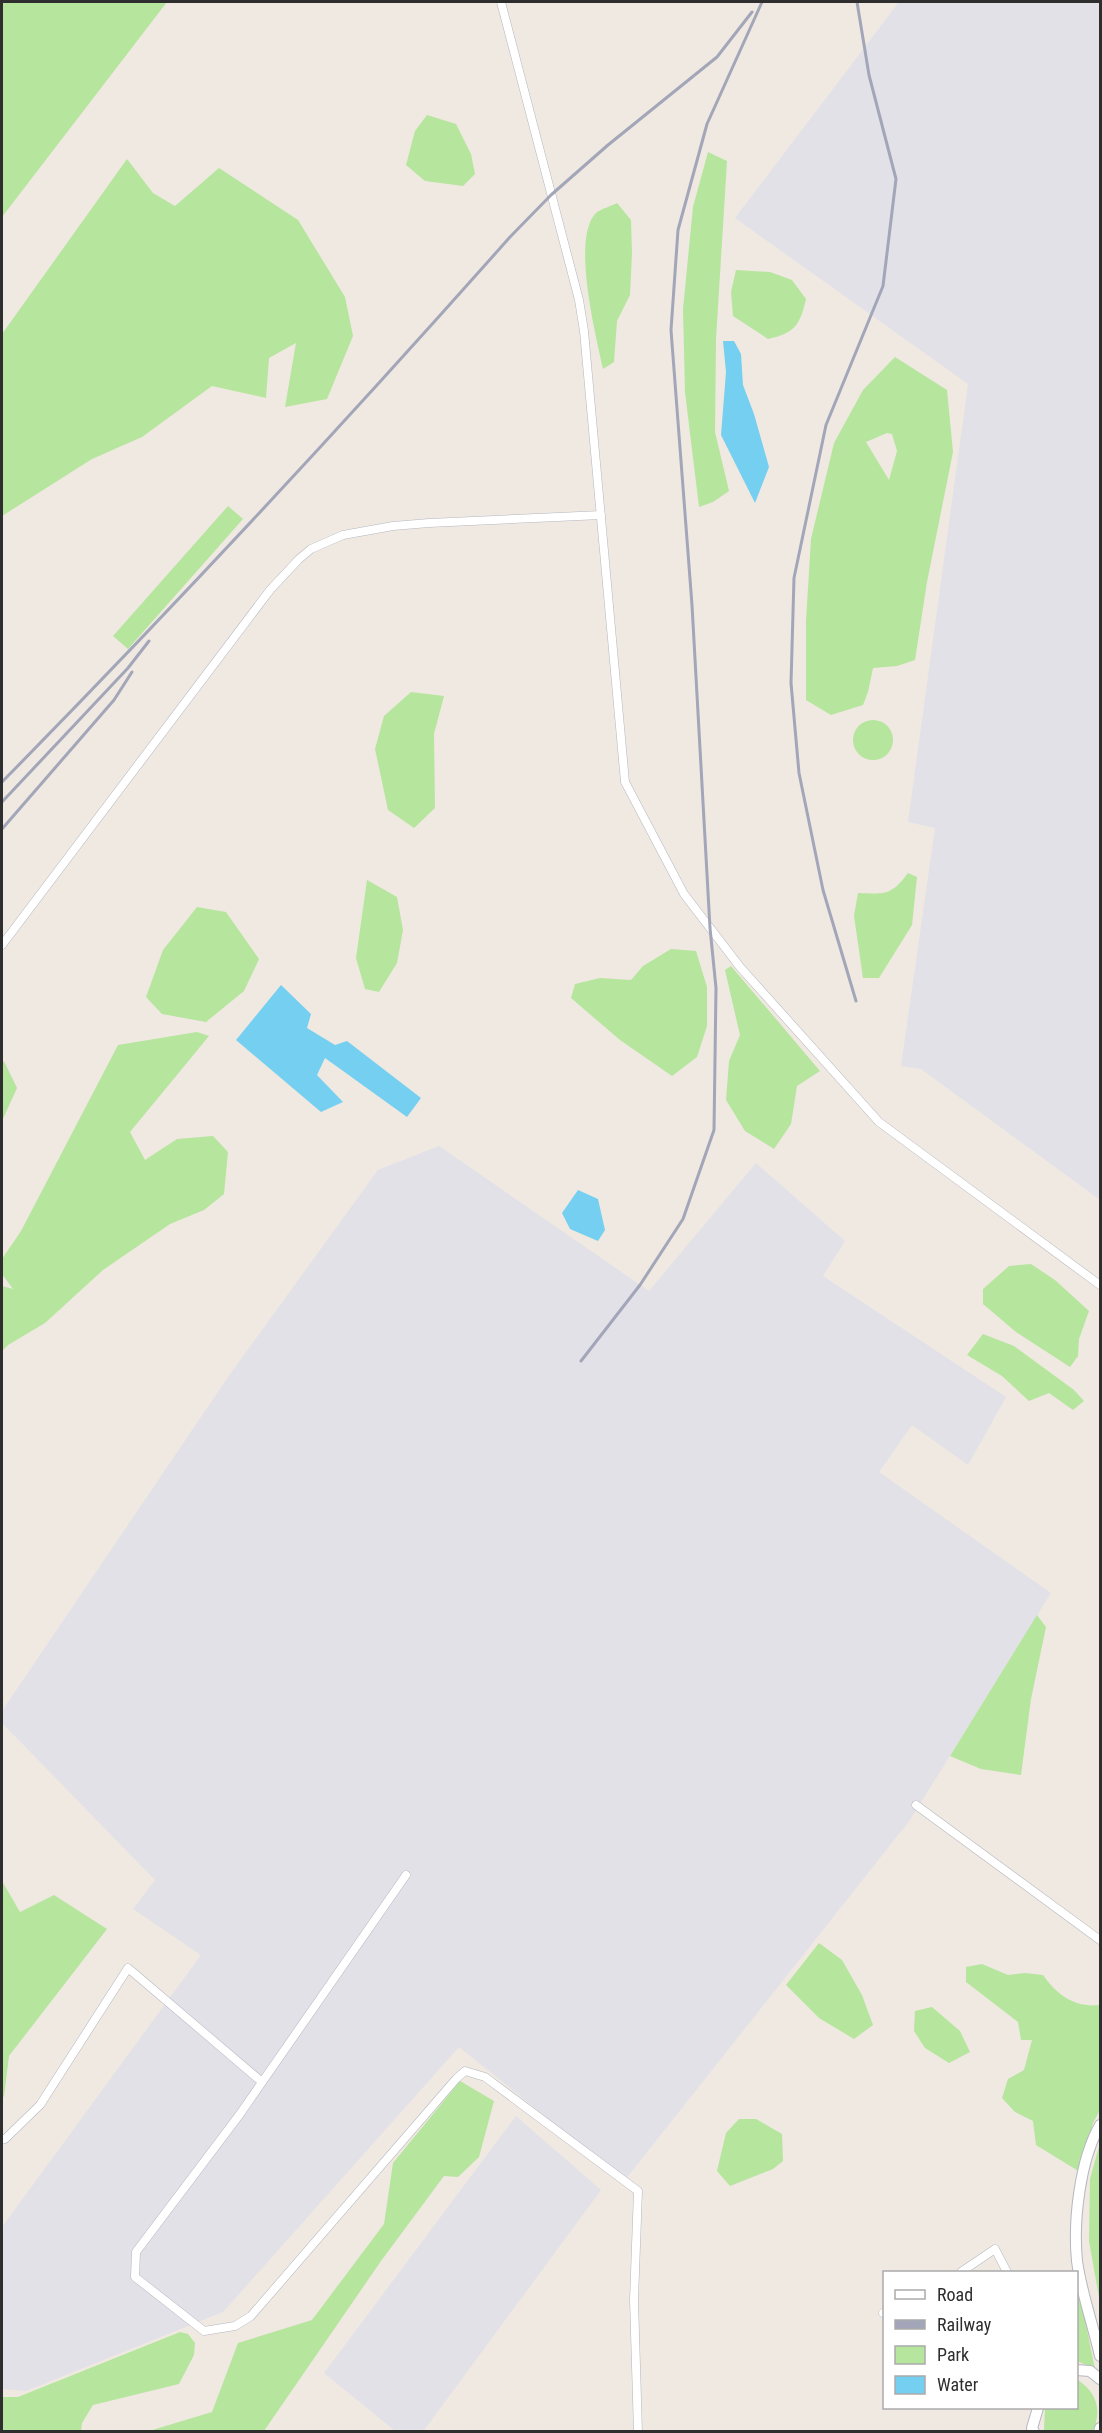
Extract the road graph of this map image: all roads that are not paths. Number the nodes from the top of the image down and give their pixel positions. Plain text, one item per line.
1 (501, 2) edge
2 (601, 514) junction
3 (2, 945) edge
4 (1101, 1285) edge
5 (916, 1805) dead end
6 (406, 1875) dead end
7 (1101, 1940) edge
8 (262, 2082) junction
9 (1101, 2125) edge
10 (2, 2139) edge
11 (1076, 2267) edge
12 (962, 2271) edge
13 (1006, 2271) edge
14 (1078, 2274) edge
15 (1101, 2356) edge
16 (1078, 2370) edge
17 (1101, 2379) edge
18 (1038, 2409) edge
19 (1032, 2430) edge
20 (638, 2432) edge

1 - 2 street
2 - 3 street
2 - 4 street
5 - 7 street
6 - 8 street
8 - 10 street
8 - 20 street
9 - 11 main road
12 - 13 street
14 - 15 main road
16 - 17 main road
18 - 19 main road

